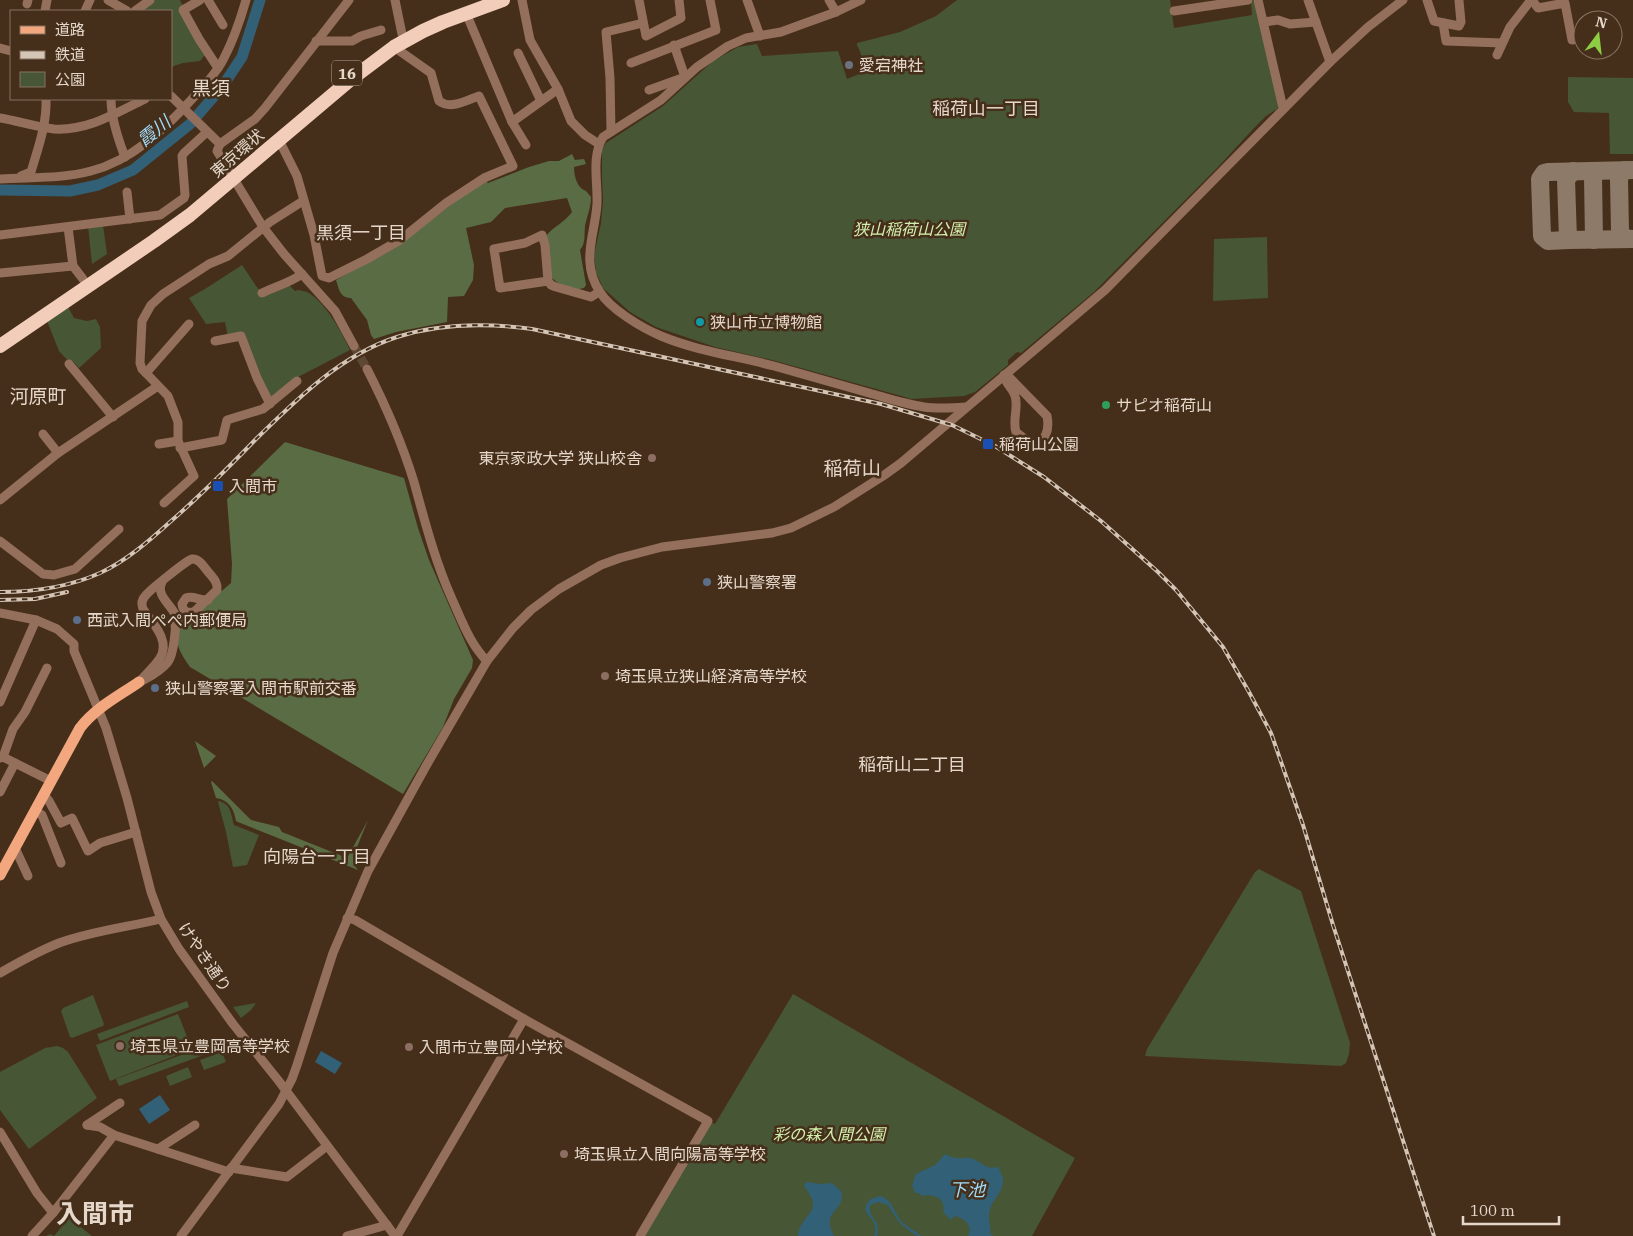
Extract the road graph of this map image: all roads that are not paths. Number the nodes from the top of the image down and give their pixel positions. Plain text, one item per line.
1 (108, 0) edge
2 (150, 0) edge
3 (200, 0) edge
4 (208, 0) edge
5 (246, 0) edge
6 (349, 0) edge
7 (395, 0) edge
8 (481, 0) edge
9 (503, 0) edge
10 (522, 0) edge
11 (639, 0) edge
12 (679, 0) edge
13 (710, 0) edge
14 (747, 0) edge
15 (829, 0) edge
16 (861, 0) edge
17 (1248, 0) edge
18 (1258, 0) edge
19 (1308, 0) edge
20 (1403, 0) edge
21 (1427, 0) edge
22 (1532, 0) edge
23 (1459, 1) edge
24 (845, 4) edge
25 (1196, 4) edge
26 (125, 10) edge
27 (136, 10) edge
28 (1174, 11) dead end
29 (836, 12) junction
30 (466, 13) junction
31 (1264, 22) junction
32 (1316, 22) junction
33 (643, 23) junction
34 (1443, 23) junction
35 (223, 25) dead end
36 (381, 30) dead end
37 (402, 34) junction
38 (760, 36) junction
39 (1573, 40) edge
40 (316, 41) junction
41 (1502, 43) junction
42 (674, 45) junction
43 (394, 48) junction
44 (518, 53) dead end
45 (1497, 55) dead end
46 (1330, 62) junction
47 (631, 63) dead end
48 (218, 68) junction
49 (685, 76) junction
50 (558, 89) junction
51 (649, 90) dead end
52 (172, 97) edge
53 (46, 100) edge
54 (111, 100) edge
55 (143, 100) edge
56 (541, 101) junction
57 (1283, 108) junction
58 (185, 109) junction
59 (113, 116) junction
60 (0, 118) edge
61 (512, 122) junction
62 (44, 127) junction
63 (205, 129) junction
64 (611, 132) junction
65 (279, 140) junction
66 (220, 144) junction
67 (599, 144) junction
68 (526, 146) dead end
69 (125, 157) junction
70 (231, 175) junction
71 (0, 178) edge
72 (19, 178) junction
73 (127, 192) dead end
74 (303, 201) junction
75 (130, 219) junction
76 (68, 227) junction
77 (263, 227) junction
78 (0, 235) edge
79 (73, 266) junction
80 (0, 273) edge
81 (302, 274) junction
82 (84, 279) junction
83 (548, 281) junction
84 (599, 292) junction
85 (262, 293) dead end
86 (189, 324) dead end
87 (0, 337) edge
88 (215, 341) dead end
89 (0, 346) edge
90 (354, 346) tunnel mouth
91 (69, 364) dead end
92 (367, 369) tunnel mouth
93 (146, 373) junction
94 (1004, 375) junction
95 (296, 381) dead end
96 (158, 386) junction
97 (270, 404) junction
98 (966, 407) junction
99 (113, 417) junction
100 (43, 434) dead end
101 (159, 444) dead end
102 (179, 444) junction
103 (58, 453) junction
104 (0, 500) edge
105 (164, 503) dead end
106 (119, 528) dead end
107 (0, 541) edge
108 (162, 582) junction
109 (148, 592) junction
110 (162, 596) junction
111 (208, 600) junction
112 (194, 612) junction
113 (0, 613) edge
114 (36, 620) junction
115 (175, 626) junction
116 (27, 640) junction
117 (74, 651) junction
118 (488, 661) junction
119 (47, 668) dead end
120 (139, 682) junction
121 (0, 702) edge
122 (99, 709) junction
123 (2, 758) edge
124 (15, 763) junction
125 (51, 781) junction
126 (0, 792) edge
127 (44, 795) junction
128 (35, 811) junction
129 (136, 832) junction
130 (15, 848) junction
131 (61, 864) dead end
132 (0, 875) edge
133 (28, 876) dead end
134 (161, 918) junction
135 (347, 918) junction
136 (0, 973) edge
137 (524, 1019) junction
138 (286, 1092) junction
139 (120, 1103) dead end
140 (195, 1125) dead end
141 (0, 1132) edge
142 (114, 1135) junction
143 (327, 1146) junction
144 (158, 1149) junction
145 (230, 1170) junction
146 (53, 1213) junction
147 (387, 1225) junction
148 (32, 1236) edge
149 (181, 1236) edge
150 (347, 1236) edge
151 (396, 1236) edge
152 (640, 1236) edge

1 - 26 street
2 - 27 street
3 - 48 street
4 - 35 street
5 - 48 street
6 - 40 street
7 - 37 street
8 - 37 highway, 東京環状 / 16
9 - 30 highway, 東京環状 / 16
10 - 50 street
11 - 33 street
12 - 33 street
13 - 42 street
14 - 38 street
15 - 29 street
16 - 24 street
17 - 25 street
18 - 31 street
19 - 32 street
20 - 46 street
21 - 34 street
22 - 39 street
22 - 41 street
23 - 34 street
24 - 29 street
25 - 28 street
29 - 38 street
30 - 43 highway, 東京環状 / 16
30 - 61 street
31 - 32 street
31 - 57 street
32 - 46 street
33 - 64 street
34 - 41 street
36 - 40 street
37 - 70 highway, 東京環状 / 16
38 - 49 street
40 - 66 street
41 - 45 street
42 - 47 street
42 - 49 street
43 - 65 highway, 東京環状 / 16
43 - 74 street
44 - 56 street
46 - 57 street
48 - 58 street
49 - 51 street
49 - 64 street
50 - 56 street
50 - 67 street
52 - 58 street
53 - 62 street
54 - 59 street
55 - 59 street
56 - 61 street
57 - 94 street
58 - 63 street
58 - 69 street
59 - 62 street
59 - 69 street
60 - 62 street
61 - 68 street
62 - 72 street
63 - 66 street
63 - 75 street
64 - 67 street
65 - 70 highway, 東京環状 / 16
65 - 74 street
66 - 70 street
67 - 84 street
69 - 72 street
70 - 77 street
70 - 82 highway, 東京環状 / 16
70 - 89 highway, 東京環状 / 16
71 - 72 street
73 - 75 street
74 - 77 street
75 - 76 street
76 - 78 street
76 - 79 street
77 - 81 street
77 - 93 street
79 - 80 street
79 - 82 street
81 - 85 street
81 - 90 street
82 - 87 highway, 東京環状 / 16
83 - 83 street
83 - 84 street
84 - 98 street
86 - 93 street
88 - 97 street
91 - 99 street
92 - 118 street
93 - 96 street
94 - 94 street
94 - 98 street
95 - 97 street
96 - 99 street
96 - 102 street
97 - 102 street
98 - 118 street
99 - 103 street
100 - 103 street
101 - 102 street
102 - 105 street
103 - 104 street
106 - 107 street
108 - 109 street
108 - 110 street
108 - 111 street
109 - 110 street
109 - 120 street
110 - 115 street
111 - 112 street
111 - 112 street
112 - 115 street
113 - 114 street, けやき通り
114 - 116 street
114 - 117 street, けやき通り
115 - 120 street
116 - 117 street, けやき通り
116 - 121 street
117 - 122 street, けやき通り
118 - 135 street
119 - 123 street
120 - 122 main road
122 - 125 main road
122 - 129 street, けやき通り
123 - 124 street
124 - 125 street
124 - 126 street
125 - 127 main road
127 - 128 main road
127 - 129 street
128 - 130 main road
128 - 131 street
129 - 134 street, けやき通り
130 - 132 main road
130 - 133 street
134 - 136 street
134 - 138 street, けやき通り
135 - 137 street
135 - 138 street
137 - 151 street
137 - 152 street
138 - 143 street, けやき通り
138 - 145 street
139 - 142 street
140 - 144 street
141 - 146 street
142 - 144 street
142 - 146 street
143 - 145 street
143 - 147 street, けやき通り
144 - 145 street
145 - 149 street
146 - 148 street
147 - 150 street
147 - 151 street, けやき通り

